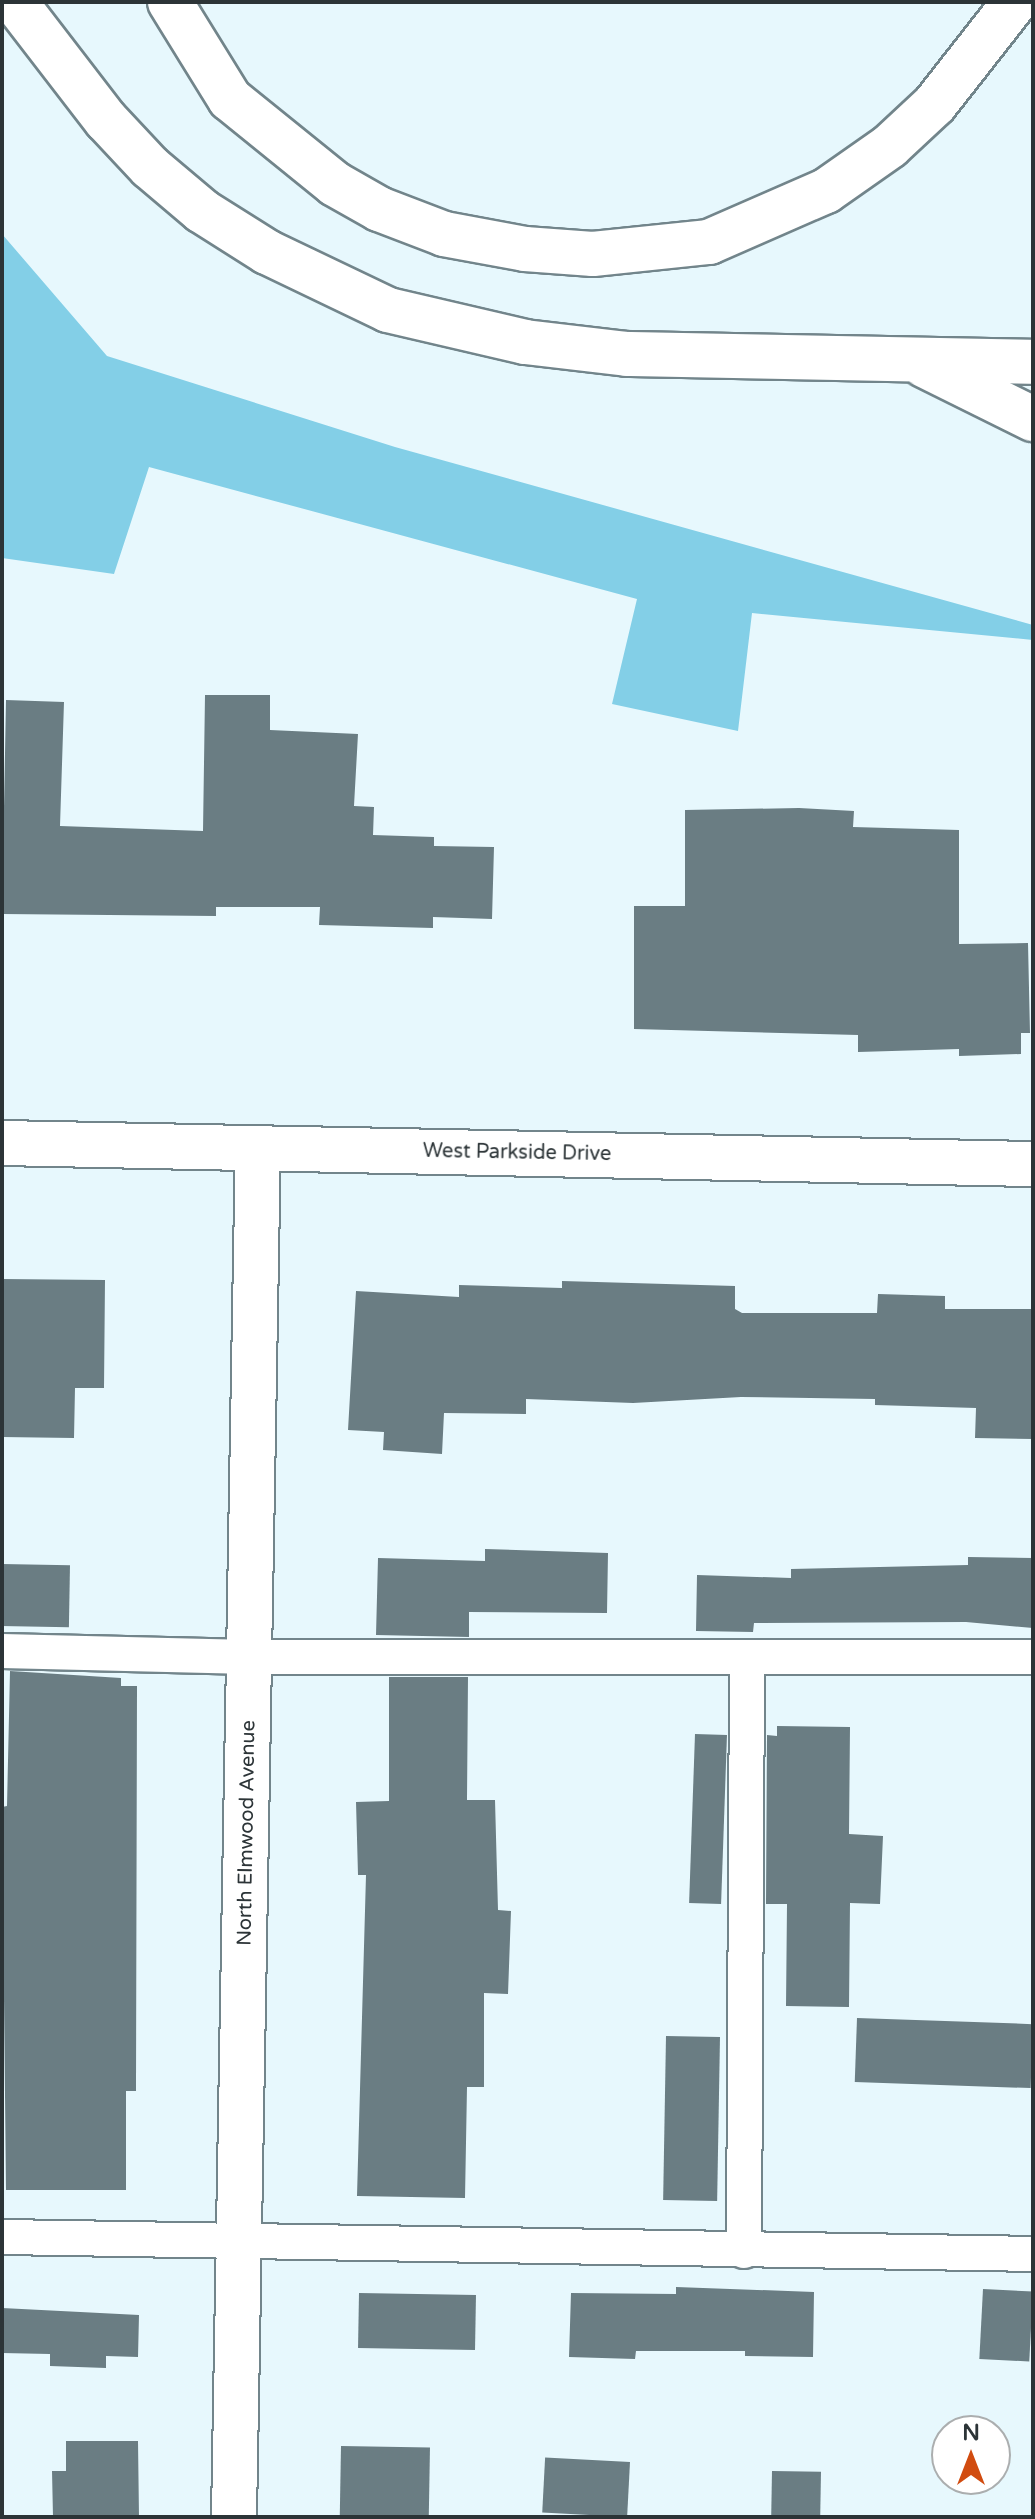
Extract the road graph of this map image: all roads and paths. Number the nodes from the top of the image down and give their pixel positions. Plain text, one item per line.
1 (15, 2) edge
2 (170, 2) edge
3 (1015, 2) edge
4 (915, 361) junction
5 (1033, 362) edge
6 (1033, 419) edge
7 (2, 1143) edge
8 (258, 1148) junction
9 (1022, 1163) edge
10 (2, 1651) edge
11 (250, 1657) junction
12 (747, 1657) junction
13 (1033, 1657) edge
14 (2, 2237) edge
15 (242, 2240) junction
16 (744, 2251) junction
17 (1033, 2254) edge
18 (234, 2517) edge

1 - 4 main road
2 - 3 main road
4 - 5 main road
4 - 6 main road
7 - 8 main road, West Parkside Drive
8 - 9 main road, West Parkside Drive
8 - 11 main road, North Elmwood Avenue
10 - 11 lane
11 - 12 lane
11 - 15 main road, North Elmwood Avenue
12 - 13 lane
12 - 16 lane
14 - 15 lane
15 - 16 lane
15 - 18 main road, North Elmwood Avenue
16 - 17 lane

